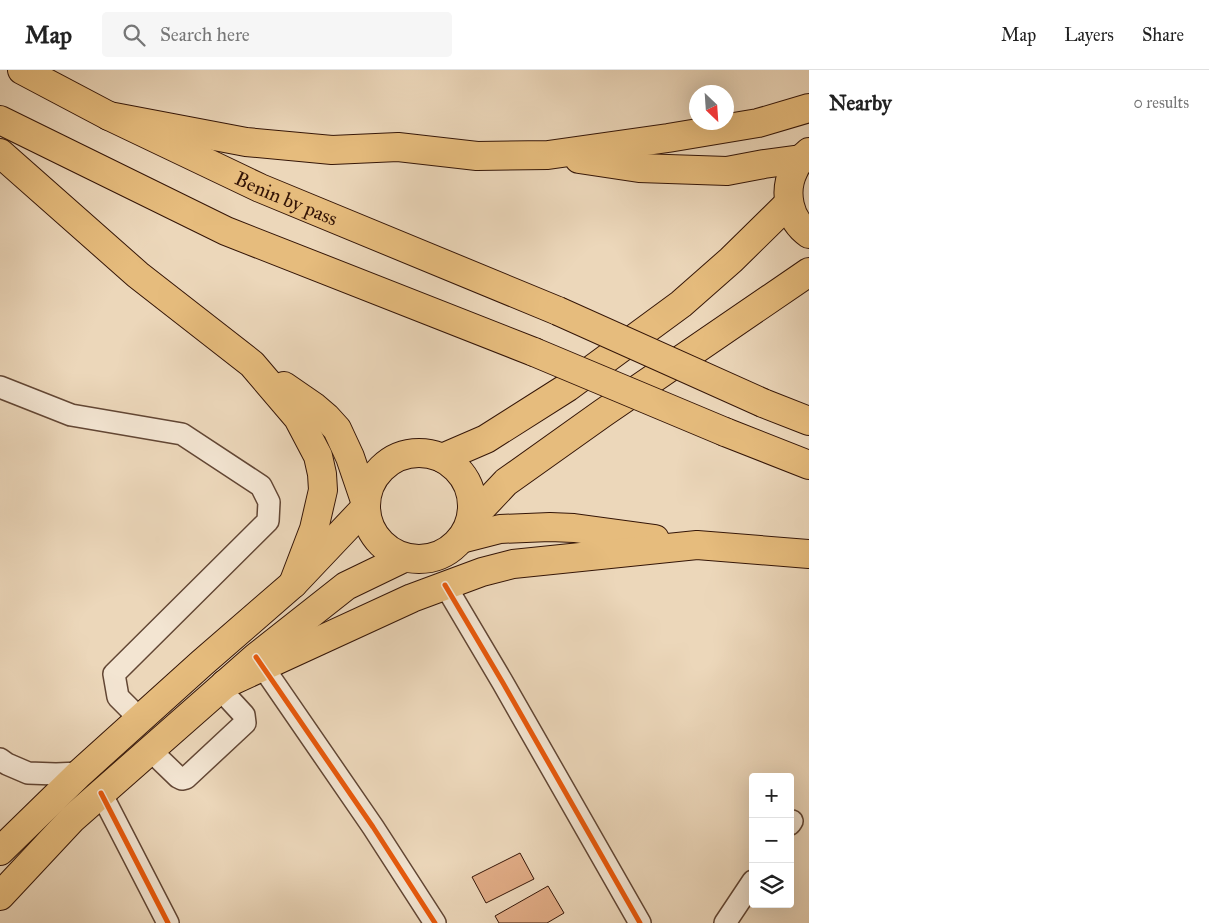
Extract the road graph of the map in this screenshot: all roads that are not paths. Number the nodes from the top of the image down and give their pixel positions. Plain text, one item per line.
1 (22, 70) edge
2 (809, 108) edge
3 (109, 116) junction
4 (0, 120) edge
5 (0, 153) edge
6 (548, 155) junction
7 (805, 156) edge
8 (789, 203) junction
9 (809, 234) edge
10 (809, 272) edge
11 (252, 364) junction
12 (0, 387) edge
13 (809, 421) edge
14 (442, 458) junction
15 (809, 465) edge
16 (365, 504) junction
17 (467, 529) junction
18 (697, 545) junction
19 (809, 554) edge
20 (404, 558) junction
21 (293, 584) junction
22 (445, 585) junction
23 (259, 662) junction
24 (222, 687) junction
25 (140, 719) junction
26 (150, 750) junction
27 (0, 759) edge
28 (80, 773) junction
29 (101, 794) junction
30 (0, 850) edge
31 (749, 887) edge
32 (0, 896) edge
33 (168, 923) edge
34 (435, 923) edge
35 (640, 923) edge
36 (725, 923) edge

1 - 3 highway, Benin by pass
2 - 6 highway
3 - 6 highway
3 - 13 highway, Benin by pass, bridge
4 - 15 highway, bridge
5 - 11 highway
6 - 7 highway
7 - 8 highway
8 - 9 highway
8 - 14 highway
10 - 17 highway
11 - 16 highway
11 - 21 highway
12 - 25 street
14 - 16 highway
14 - 17 highway
16 - 20 highway
16 - 21 highway
17 - 18 highway
17 - 20 highway
18 - 19 highway
18 - 22 highway
20 - 23 highway
21 - 25 highway
22 - 23 highway
22 - 35 street
23 - 24 highway
23 - 34 street
24 - 26 highway
24 - 26 street
25 - 28 highway
26 - 29 highway
27 - 28 street
28 - 30 highway
29 - 32 highway
29 - 33 street
31 - 36 street

